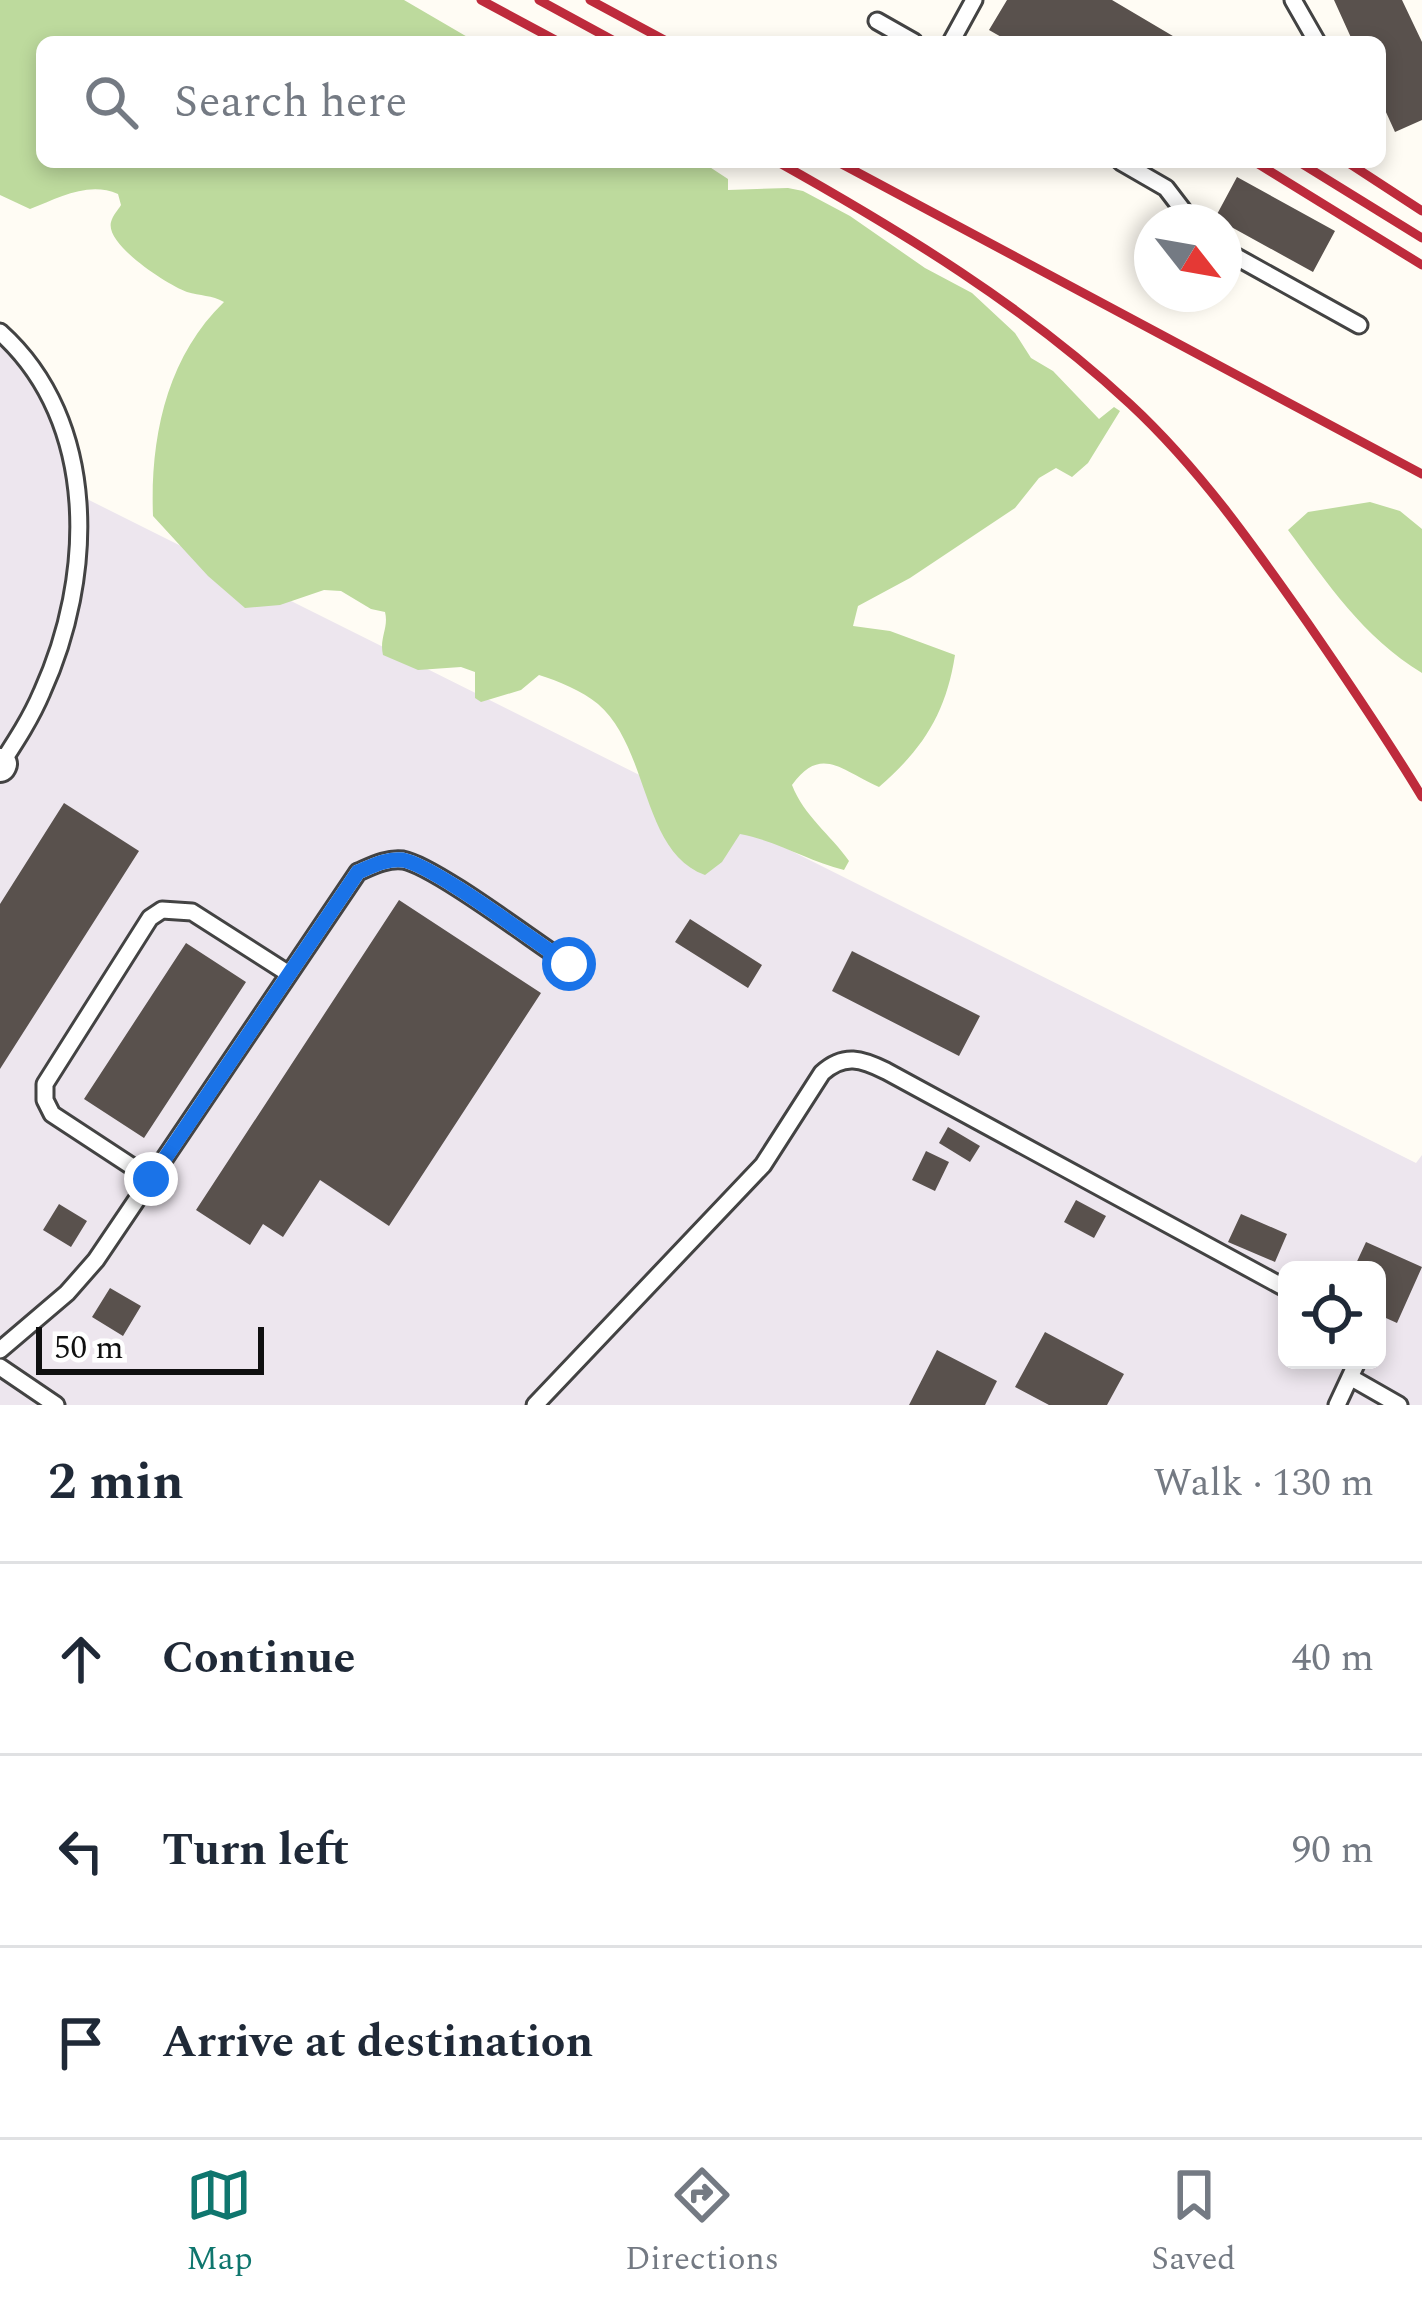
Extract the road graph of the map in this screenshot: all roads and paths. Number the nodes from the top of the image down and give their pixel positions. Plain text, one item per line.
1 (974, 0) edge
2 (1293, 0) edge
3 (877, 21) dead end
4 (903, 36) edge
5 (954, 36) edge
6 (1314, 36) edge
7 (1131, 168) edge
8 (1178, 204) edge
9 (1242, 260) edge
10 (1360, 325) dead end
11 (0, 332) edge
12 (0, 765) edge
13 (569, 964) dead end
14 (289, 974) junction
15 (151, 1179) junction
16 (1278, 1284) edge
17 (0, 1350) edge
18 (0, 1367) edge
19 (1354, 1369) edge
20 (1350, 1377) junction
21 (56, 1405) edge
22 (535, 1405) edge
23 (1337, 1405) edge
24 (1399, 1405) edge

1 - 5 lane
2 - 6 lane
3 - 4 lane
7 - 8 lane
9 - 10 lane
11 - 12 lane
13 - 14 lane
14 - 15 lane
14 - 15 lane
15 - 17 lane
16 - 22 lane
18 - 21 lane
19 - 20 lane
20 - 23 lane
20 - 24 lane

